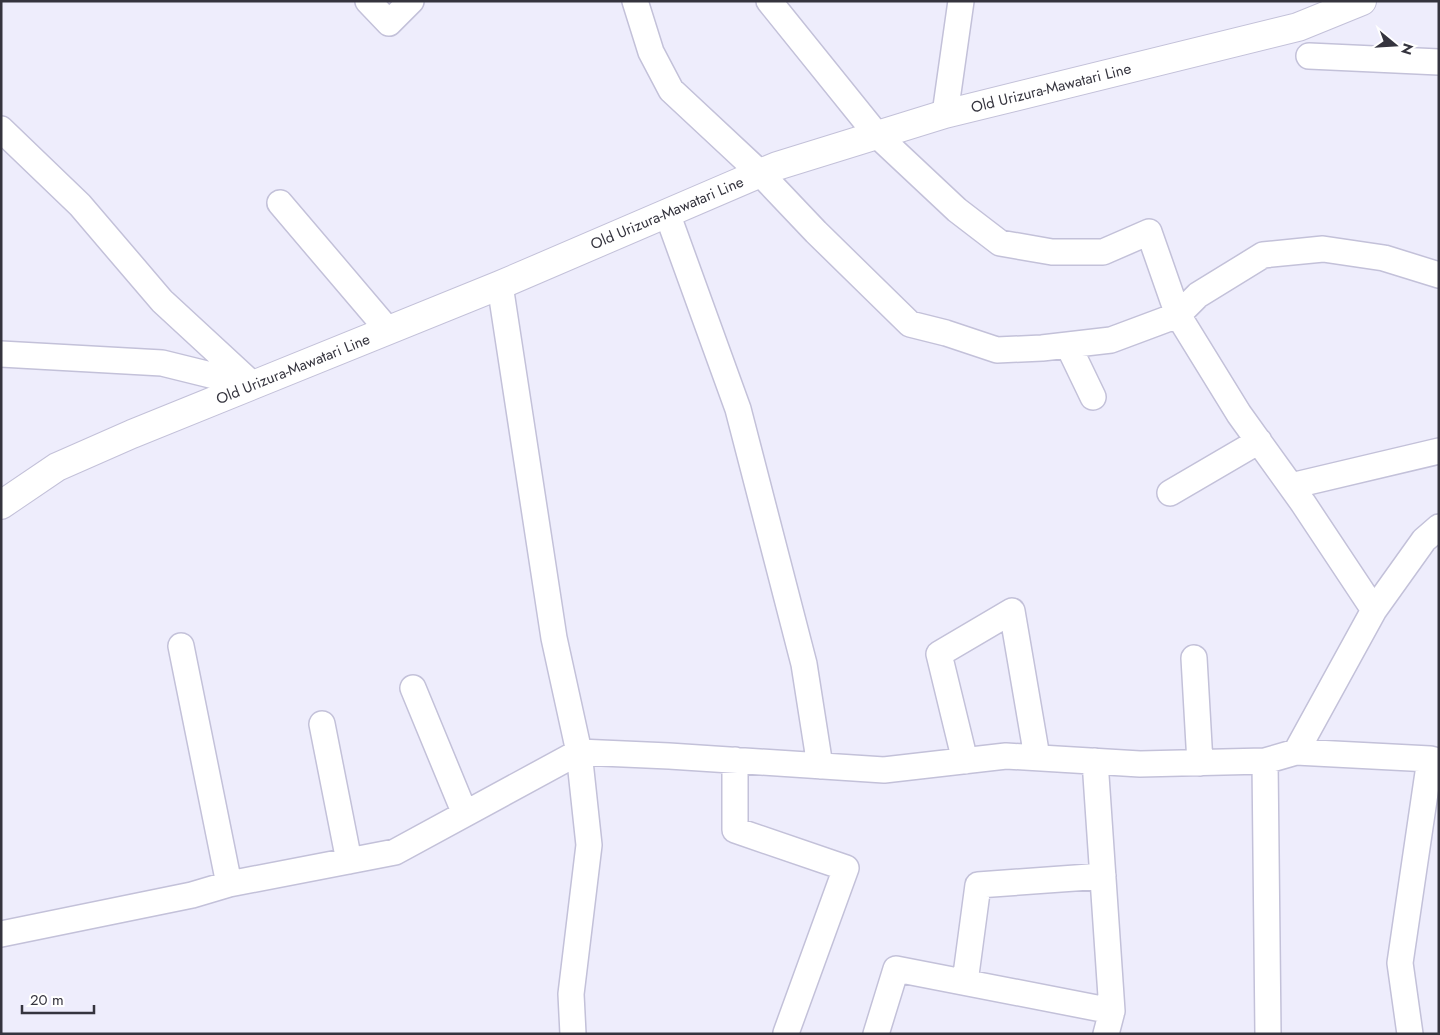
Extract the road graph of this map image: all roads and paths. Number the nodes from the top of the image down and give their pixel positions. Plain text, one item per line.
1 (368, 1) edge
2 (411, 1) edge
3 (635, 1) edge
4 (769, 1) edge
5 (961, 1) edge
6 (1362, 1) edge
7 (1309, 56) dead end
8 (1439, 62) edge
9 (945, 114) junction
10 (1, 129) edge
11 (877, 135) junction
12 (760, 173) junction
13 (280, 203) dead end
14 (667, 213) junction
15 (1439, 275) edge
16 (500, 285) junction
17 (1178, 315) junction
18 (388, 330) junction
19 (1068, 345) junction
20 (1, 354) edge
21 (253, 385) junction
22 (1093, 397) dead end
23 (1258, 441) junction
24 (1439, 451) edge
25 (1291, 486) junction
26 (1170, 492) dead end
27 (1, 505) edge
28 (1439, 527) edge
29 (1374, 610) junction
30 (181, 646) dead end
31 (1194, 658) dead end
32 (413, 688) dead end
33 (322, 724) dead end
34 (579, 752) junction
35 (1296, 752) junction
36 (1037, 758) junction
37 (735, 760) junction
38 (965, 760) junction
39 (1434, 760) edge
40 (1096, 761) junction
41 (1265, 761) junction
42 (1200, 762) junction
43 (820, 766) junction
44 (465, 814) junction
45 (349, 861) junction
46 (1103, 876) junction
47 (229, 884) junction
48 (1, 934) edge
49 (965, 982) junction
50 (1109, 1022) edge
51 (786, 1033) edge
52 (573, 1034) edge
53 (876, 1034) edge
54 (1268, 1034) edge
55 (1410, 1034) edge

1 - 2 street
3 - 12 street
4 - 11 street
5 - 9 street
6 - 9 street, Old Urizura-Mawatari Line
7 - 8 street
9 - 11 street, Old Urizura-Mawatari Line
10 - 21 street
11 - 12 street, Old Urizura-Mawatari Line
11 - 17 street
12 - 14 street, Old Urizura-Mawatari Line
12 - 19 street
13 - 18 street
14 - 16 street, Old Urizura-Mawatari Line
14 - 43 street
15 - 17 street
16 - 18 street, Old Urizura-Mawatari Line
16 - 34 street
17 - 19 street
17 - 23 street
18 - 21 street, Old Urizura-Mawatari Line
19 - 22 street
20 - 21 street
21 - 27 street, Old Urizura-Mawatari Line
23 - 25 street
23 - 26 street
24 - 25 street
25 - 29 street
28 - 29 street
29 - 35 street
30 - 47 street
31 - 42 street
32 - 44 street
33 - 45 street
34 - 37 street
34 - 44 street
34 - 52 street
35 - 39 street
35 - 41 street
36 - 38 street
36 - 38 street
36 - 40 street
37 - 43 street
37 - 51 street
38 - 43 street
39 - 55 street
40 - 42 street
40 - 46 street
41 - 42 street
41 - 54 street
44 - 45 street
45 - 47 street
46 - 49 street
46 - 50 street
47 - 48 street
49 - 50 street
49 - 53 street

